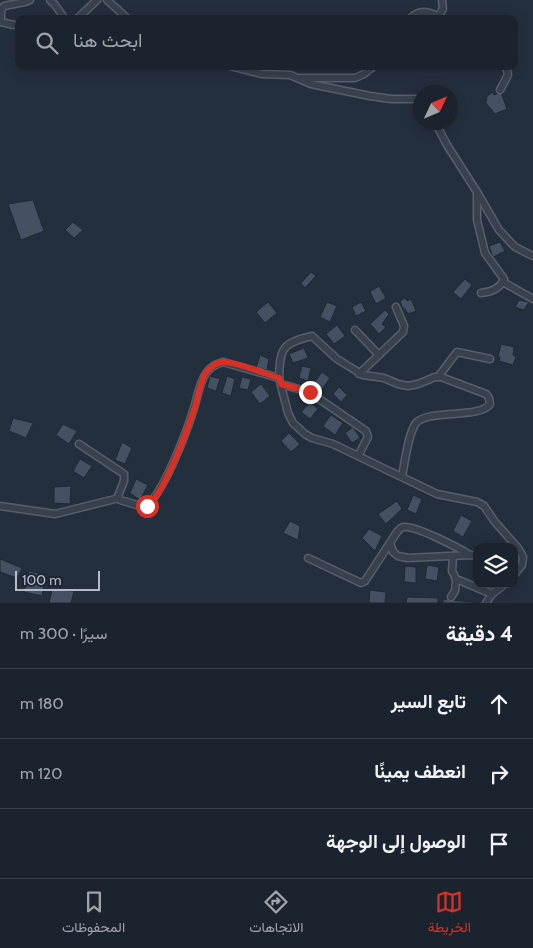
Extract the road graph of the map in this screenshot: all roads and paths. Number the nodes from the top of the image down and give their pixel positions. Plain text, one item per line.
1 (30, 0) edge
2 (50, 0) edge
3 (97, 0) edge
4 (107, 0) edge
5 (442, 0) edge
6 (62, 15) edge
7 (81, 15) edge
8 (124, 15) edge
9 (414, 15) edge
10 (433, 15) edge
11 (442, 15) edge
12 (14, 25) dead end
13 (243, 70) edge
14 (369, 70) edge
15 (507, 70) edge
16 (297, 78) junction
17 (500, 90) dead end
18 (413, 99) edge
19 (439, 130) edge
20 (477, 192) junction
21 (533, 256) edge
22 (503, 282) junction
23 (481, 293) dead end
24 (533, 299) edge
25 (396, 308) dead end
26 (355, 330) dead end
27 (379, 355) junction
28 (490, 359) dead end
29 (359, 374) junction
30 (438, 377) junction
31 (280, 381) junction
32 (79, 444) dead end
33 (358, 456) junction
34 (402, 476) junction
35 (119, 498) junction
36 (0, 506) edge
37 (513, 543) edge
38 (390, 544) junction
39 (518, 549) edge
40 (473, 555) edge
41 (453, 556) junction
42 (473, 556) edge
43 (308, 558) dead end
44 (518, 570) edge
45 (456, 579) junction
46 (500, 588) edge
47 (492, 594) junction
48 (451, 597) dead end
49 (486, 603) edge

1 - 12 street
2 - 6 street
3 - 7 street
4 - 8 street
5 - 11 street
9 - 10 street
13 - 16 street
14 - 16 street
15 - 17 street
16 - 18 street
19 - 20 street
20 - 21 street
20 - 22 street
22 - 23 street
22 - 24 street
25 - 27 street
26 - 27 street
27 - 29 street
28 - 30 street
29 - 30 street
29 - 31 street
30 - 34 street
31 - 33 street
31 - 33 street
31 - 35 street
32 - 35 street
33 - 34 street
34 - 37 street
35 - 36 street
38 - 40 street
38 - 41 street
38 - 43 street
39 - 44 street
41 - 42 street
41 - 45 street
45 - 47 street
45 - 48 street
46 - 47 street
47 - 49 street

